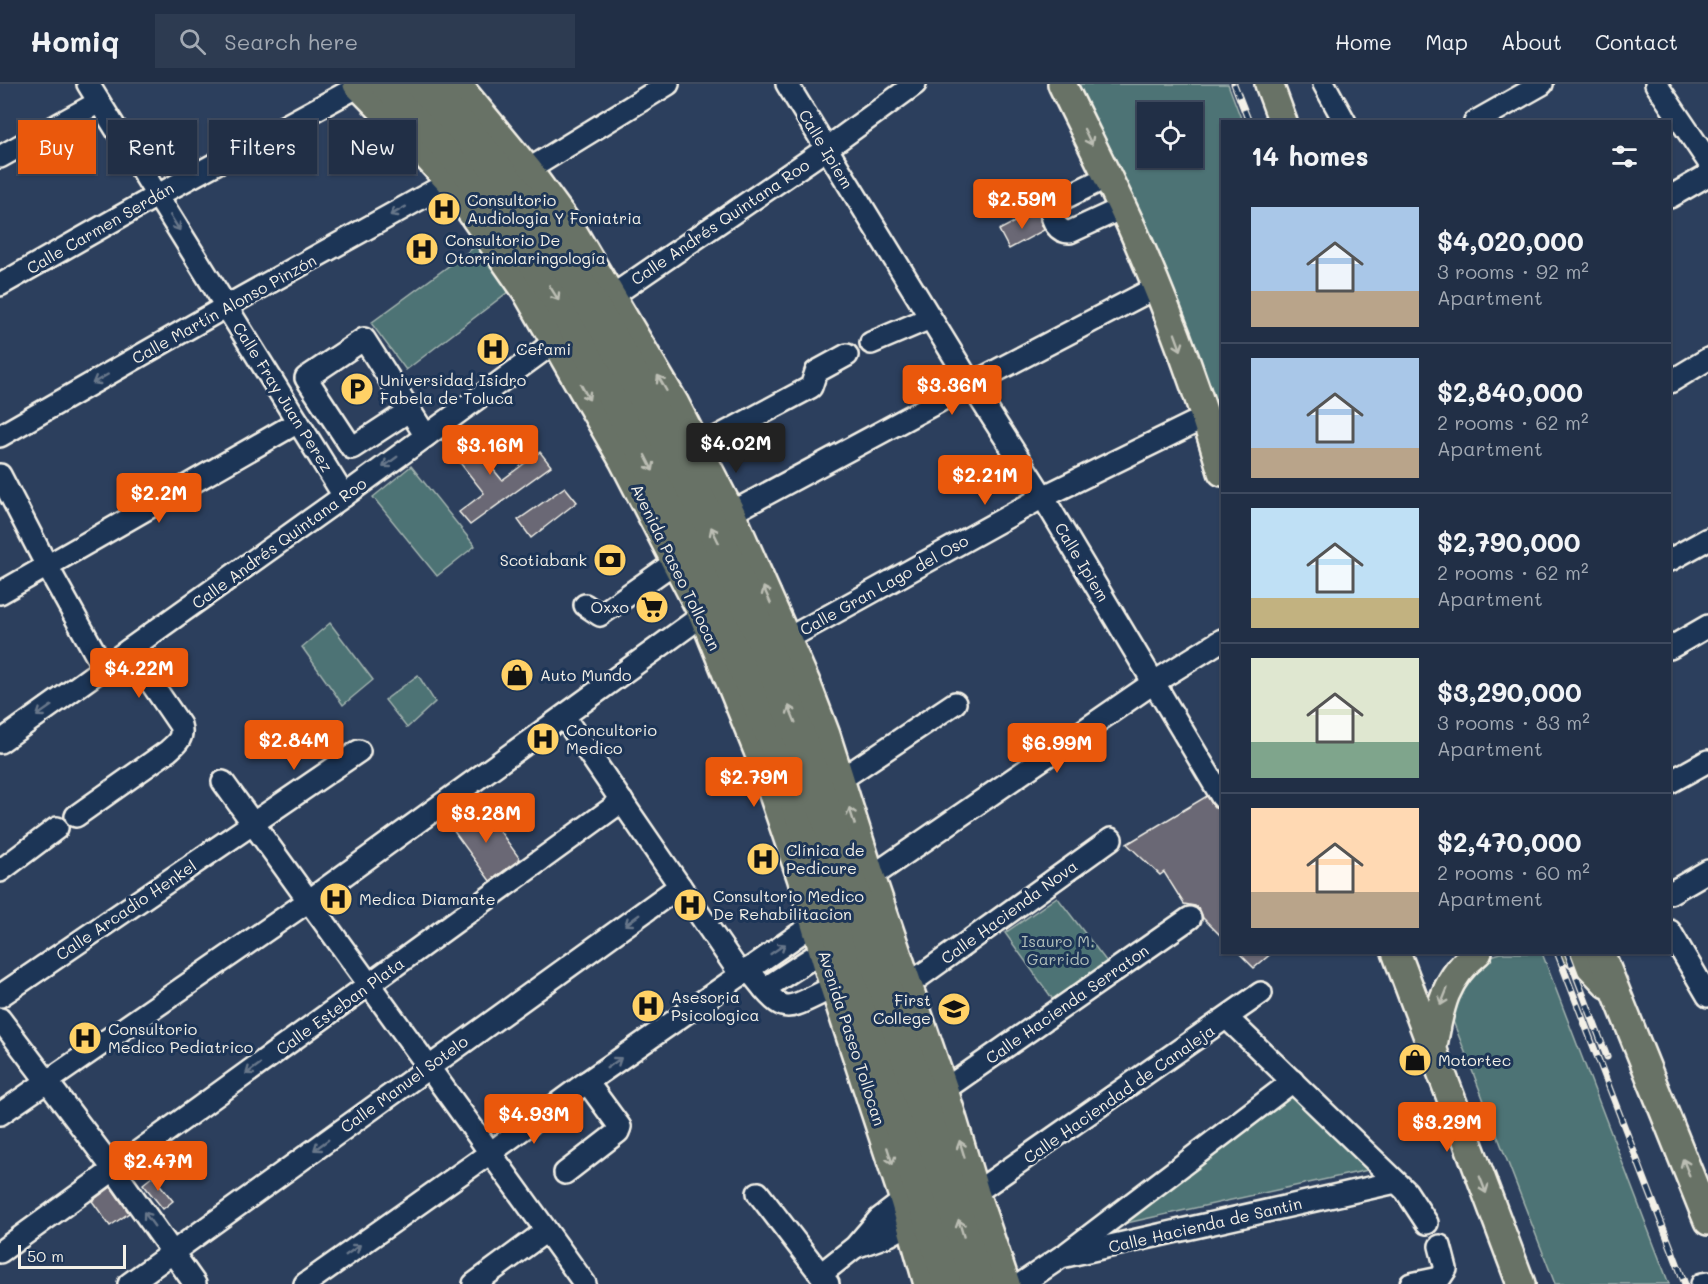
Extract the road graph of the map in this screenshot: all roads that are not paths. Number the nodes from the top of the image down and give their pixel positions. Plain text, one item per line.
1 (421, 84) edge
2 (457, 84) edge
3 (668, 84) edge
4 (787, 84) edge
5 (915, 84) edge
6 (1062, 84) edge
7 (1269, 84) edge
8 (1324, 84) edge
9 (1542, 84) edge
10 (1656, 84) edge
11 (368, 85) edge
12 (93, 93) edge
13 (1282, 120) edge
14 (1344, 120) edge
15 (1479, 120) edge
16 (826, 149) junction
17 (0, 157) edge
18 (1708, 161) edge
19 (528, 170) junction
20 (1708, 175) edge
21 (1107, 177) junction
22 (450, 182) junction
23 (158, 195) junction
24 (1671, 196) edge
25 (1122, 208) junction
26 (0, 285) edge
27 (1157, 287) junction
28 (612, 296) junction
29 (227, 306) junction
30 (930, 318) junction
31 (556, 341) junction
32 (871, 343) dead end
33 (847, 355) dead end
34 (1708, 359) edge
35 (1671, 381) edge
36 (970, 384) junction
37 (410, 410) junction
38 (1206, 417) junction
39 (298, 422) junction
40 (0, 436) edge
41 (426, 436) junction
42 (697, 448) junction
43 (1221, 469) edge
44 (0, 475) edge
45 (344, 496) junction
46 (1043, 497) junction
47 (731, 513) junction
48 (1708, 539) edge
49 (1671, 559) edge
50 (675, 562) junction
51 (47, 566) junction
52 (0, 593) edge
53 (585, 605) dead end
54 (704, 615) junction
55 (1708, 626) edge
56 (787, 639) junction
57 (1221, 641) edge
58 (1671, 647) edge
59 (129, 650) junction
60 (104, 669) junction
61 (1154, 683) junction
62 (955, 703) dead end
63 (564, 717) junction
64 (0, 742) edge
65 (359, 751) dead end
66 (1708, 761) edge
67 (840, 780) junction
68 (1671, 781) edge
69 (223, 782) dead end
70 (1221, 795) edge
71 (622, 801) junction
72 (76, 816) dead end
73 (252, 824) junction
74 (805, 825) junction
75 (57, 828) dead end
76 (1111, 839) dead end
77 (0, 871) edge
78 (1708, 871) edge
79 (801, 877) junction
80 (862, 883) junction
81 (680, 886) junction
82 (1671, 892) edge
83 (307, 902) junction
84 (1190, 918) dead end
85 (815, 923) junction
86 (890, 932) joint
87 (1671, 933) edge
88 (1397, 954) edge
89 (1476, 954) edge
90 (1576, 954) edge
91 (1601, 954) edge
92 (745, 972) junction
93 (836, 973) junction
94 (904, 973) junction
95 (368, 986) junction
96 (1706, 988) edge
97 (764, 989) junction
98 (1261, 993) dead end
99 (1616, 994) junction
100 (0, 996) edge
101 (894, 1013) junction
102 (0, 1018) edge
103 (1227, 1018) junction
104 (1432, 1052) junction
105 (427, 1067) junction
106 (46, 1081) junction
107 (1293, 1081) junction
108 (587, 1082) junction
109 (944, 1090) junction
110 (0, 1114) edge
111 (490, 1154) junction
112 (114, 1170) junction
113 (564, 1173) dead end
114 (1396, 1182) junction
115 (758, 1193) dead end
116 (975, 1193) junction
117 (908, 1212) junction
118 (1708, 1221) edge
119 (1427, 1223) dead end
120 (546, 1231) junction
121 (1440, 1245) dead end
122 (0, 1252) edge
123 (173, 1253) junction
124 (1061, 1257) junction
125 (824, 1279) edge
126 (1708, 1283) edge
127 (129, 1284) edge
128 (195, 1284) edge
129 (305, 1284) edge
130 (474, 1284) edge
131 (585, 1284) edge
132 (928, 1284) edge
133 (950, 1284) edge
134 (978, 1284) edge
135 (1006, 1284) edge
136 (1021, 1284) edge
137 (1411, 1284) edge
138 (1521, 1284) edge
139 (1702, 1284) edge

80 -> 1 highway
2 - 19 main road
3 - 19 street
4 - 16 street, Calle Ipiem
5 - 16 street, Calle Andrés Quintana Roo
6 -> 21 main road
7 - 13 main road
8 - 14 street
9 - 15 street
10 - 18 street
11 - 22 main road, Avenida Paseo Tollocan
11 - 23 street, Calle Carmen Serdán
11 -> 74 highway, Avenida Paseo Tollocan
12 - 17 street
12 - 23 street, Calle Fray Juan Perez
16 - 28 street, Calle Andrés Quintana Roo
16 - 30 street, Calle Ipiem
19 - 28 main road
20 - 24 street
21 - 25 main road
21 - 25 street
22 -> 29 street, Calle Martín Alonso Pinzón
22 - 31 main road, Avenida Paseo Tollocan
23 - 26 street, Calle Carmen Serdán
23 -> 29 street, Calle Fray Juan Perez
25 - 27 main road
27 - 36 street
27 -> 38 main road
42 -> 28 main road
29 - 39 street, Calle Fray Juan Perez
29 -> 40 street, Calle Martín Alonso Pinzón
30 - 32 street
30 - 36 street, Calle Ipiem
31 - 41 street, Calle Andrés Quintana Roo
31 -> 50 main road, Avenida Paseo Tollocan
33 - 42 street
34 - 35 street
36 - 46 street, Calle Ipiem
36 - 47 street
37 - 37 street
37 - 41 street
38 - 43 main road
38 - 46 street, Calle Gran Lago del Oso
39 - 45 street, Calle Fray Juan Perez
39 - 51 street
41 -> 45 street, Calle Andrés Quintana Roo
42 - 47 main road
44 - 51 street
45 - 59 street, Calle Andrés Quintana Roo
46 - 56 street, Calle Gran Lago del Oso
46 - 61 street, Calle Ipiem
56 -> 47 main road
48 - 49 street
50 - 53 street
50 - 54 main road, Avenida Paseo Tollocan
51 - 52 street
51 - 60 street
54 - 63 street
54 - 79 main road, Avenida Paseo Tollocan
55 - 58 street
56 - 67 main road
57 - 61 street
59 - 60 street, Calle Andrés Quintana Roo
59 - 72 street
60 -> 64 street, Calle Andrés Quintana Roo
61 - 70 street, Calle Ipiem
61 - 80 street
62 - 67 street
63 - 71 street
63 - 83 street
65 - 73 street, Calle Arcadio Henkel
66 - 68 street
80 -> 67 main road
69 - 73 street
71 - 81 street
71 - 95 street, Calle Esteban Plata
73 - 83 street
73 - 100 street, Calle Arcadio Henkel
74 - 79 highway
74 - 93 highway, Avenida Paseo Tollocan
75 - 77 street
76 - 94 street, Calle Hacienda Nova
78 - 82 street
79 - 85 main road, Avenida Paseo Tollocan
80 - 86 highway
80 - 101 highway
81 - 92 street
81 -> 105 street, Calle Manuel Sotelo
83 - 95 street
83 - 106 street
84 - 109 street, Calle Hacienda Serraton
92 -> 85 street
85 - 93 main road, Avenida Paseo Tollocan
86 - 94 main road
87 - 96 street
88 - 104 main road
89 -> 104 main road
90 - 99 main road
91 - 99 main road
92 - 97 street
108 -> 92 street
93 - 97 street
93 - 97 street
93 -> 117 main road, Avenida Paseo Tollocan
93 - 133 highway, Avenida Paseo Tollocan
94 - 101 highway
94 - 109 main road
95 - 105 street
95 -> 112 street, Calle Esteban Plata
98 - 103 street, Calle Haciendad de Canaleja
118 -> 99 main road
134 -> 101 highway
102 - 106 street
103 - 107 street
103 - 116 street, Calle Haciendad de Canaleja
104 -> 138 main road
105 - 111 street
105 -> 123 street, Calle Manuel Sotelo
106 - 110 street
106 - 112 street
107 - 114 street
107 - 124 street
108 - 111 street
108 - 113 street
116 -> 109 main road
111 - 120 street
129 -> 111 street
112 - 122 street, Calle Esteban Plata
123 -> 112 street
114 - 119 street
114 - 124 street, Calle Hacienda de Santin
115 - 125 street
116 - 135 main road
117 - 125 street
117 - 132 main road, Avenida Paseo Tollocan
120 - 130 street
120 - 131 street
121 - 137 street
123 - 127 street, Calle Manuel Sotelo
123 - 128 street
124 - 136 street, Calle Hacienda de Santin
126 - 139 street

